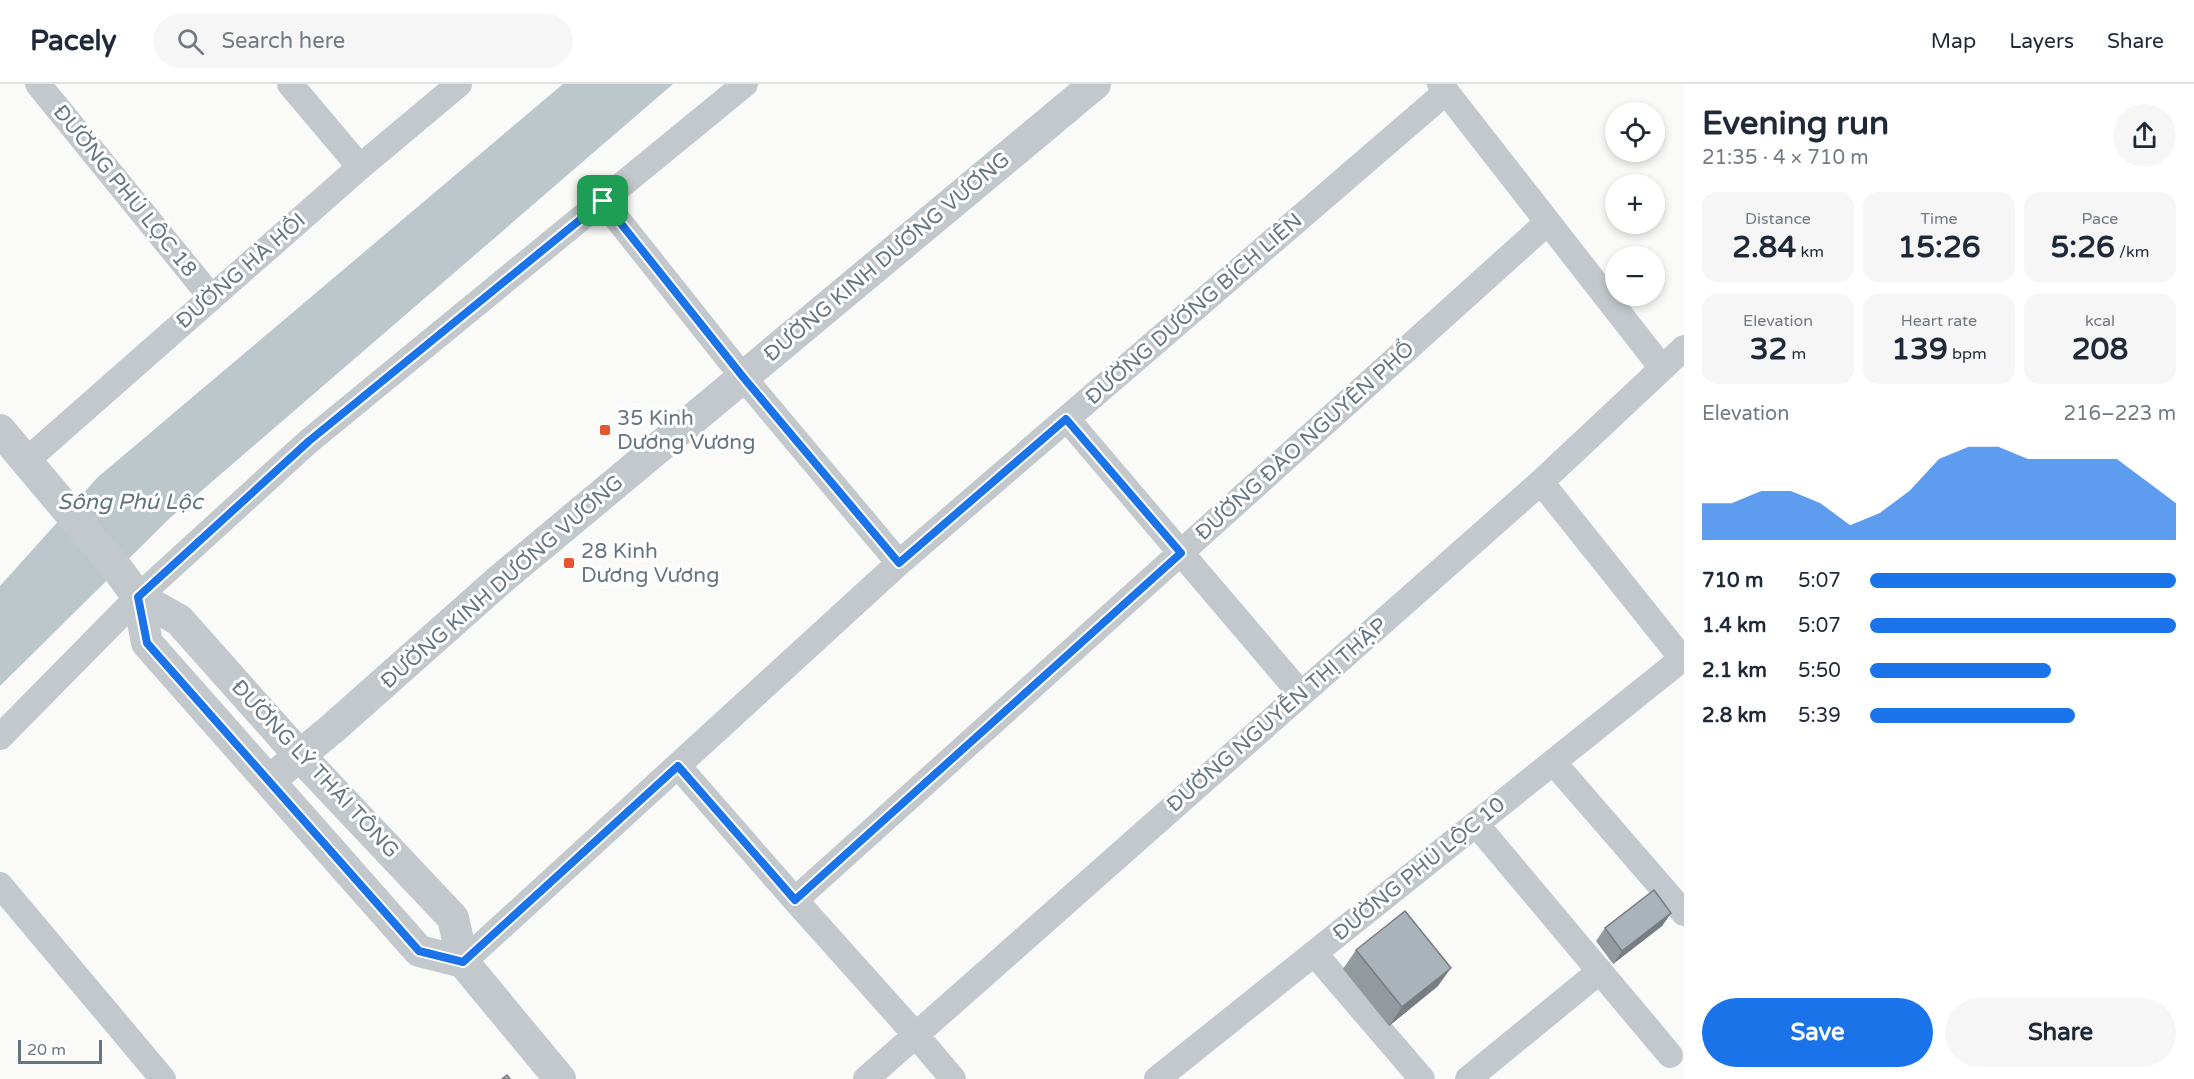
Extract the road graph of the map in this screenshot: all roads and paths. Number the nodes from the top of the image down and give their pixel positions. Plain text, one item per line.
1 (38, 84) edge
2 (290, 84) edge
3 (459, 84) edge
4 (745, 84) edge
5 (1095, 84) edge
6 (1443, 88) edge
7 (360, 167) junction
8 (603, 201) junction
9 (1548, 222) junction
10 (211, 297) junction
11 (1684, 348) edge
12 (1662, 368) junction
13 (743, 377) junction
14 (1066, 419) junction
15 (0, 430) edge
16 (26, 461) junction
17 (1541, 482) junction
18 (1181, 553) junction
19 (899, 563) junction
20 (138, 597) junction
21 (1683, 660) edge
22 (1301, 694) junction
23 (0, 737) edge
24 (300, 756) junction
25 (1553, 762) junction
26 (678, 766) junction
27 (268, 781) junction
28 (1476, 824) junction
29 (0, 885) edge
30 (795, 900) junction
31 (1684, 914) edge
32 (1314, 953) junction
33 (463, 962) junction
34 (1600, 971) junction
35 (915, 1034) junction
36 (1670, 1055) dead end
37 (164, 1079) edge
38 (560, 1079) edge
39 (866, 1079) edge
40 (953, 1079) edge
41 (1157, 1079) edge
42 (1422, 1079) edge
43 (1468, 1079) edge

1 - 10 street, ĐƯỜNG PHÚ LỘC 18
2 - 7 street
3 - 7 street, ĐƯỜNG HÀ HỒI
4 - 8 street
5 - 13 street, ĐƯỜNG KINH DƯƠNG VƯƠNG
6 - 9 street
6 - 14 street, ĐƯỜNG DƯƠNG BÍCH LIÊN
7 - 10 street, ĐƯỜNG HÀ HỒI
8 - 13 street
8 - 20 street
9 - 12 street
9 - 18 street, ĐƯỜNG ĐÀO NGUYÊN PHỔ
10 - 16 street, ĐƯỜNG HÀ HỒI
11 - 12 street, ĐƯỜNG NGUYỄN THỊ THẬP
12 - 17 street, ĐƯỜNG NGUYỄN THỊ THẬP
13 - 19 street
13 - 24 street, ĐƯỜNG KINH DƯƠNG VƯƠNG
14 - 18 street
14 - 19 street, ĐƯỜNG DƯƠNG BÍCH LIÊN
15 - 16 street, ĐƯỜNG LÝ THÁI TÔNG
16 - 20 street, ĐƯỜNG LÝ THÁI TÔNG
17 - 21 street
17 - 22 street, ĐƯỜNG NGUYỄN THỊ THẬP
18 - 22 street
18 - 30 street, ĐƯỜNG ĐÀO NGUYÊN PHỔ
19 - 26 street, ĐƯỜNG DƯƠNG BÍCH LIÊN
20 - 23 street
20 - 24 street, ĐƯỜNG LÝ THÁI TÔNG
20 - 27 street, ĐƯỜNG LÝ THÁI TÔNG
21 - 25 street, ĐƯỜNG PHÚ LỘC 10
22 - 35 street, ĐƯỜNG NGUYỄN THỊ THẬP
24 - 27 street, ĐƯỜNG KINH DƯƠNG VƯƠNG
24 - 33 street, ĐƯỜNG LÝ THÁI TÔNG
25 - 28 street, ĐƯỜNG PHÚ LỘC 10
25 - 31 street
26 - 30 street
26 - 33 street, ĐƯỜNG DƯƠNG BÍCH LIÊN
27 - 33 street, ĐƯỜNG LÝ THÁI TÔNG
28 - 32 street, ĐƯỜNG PHÚ LỘC 10
28 - 34 street
29 - 37 street
30 - 35 street
32 - 41 street, ĐƯỜNG PHÚ LỘC 10
32 - 42 street
33 - 38 street, ĐƯỜNG LÝ THÁI TÔNG
34 - 36 street
34 - 43 street
35 - 39 street, ĐƯỜNG NGUYỄN THỊ THẬP
35 - 40 street

